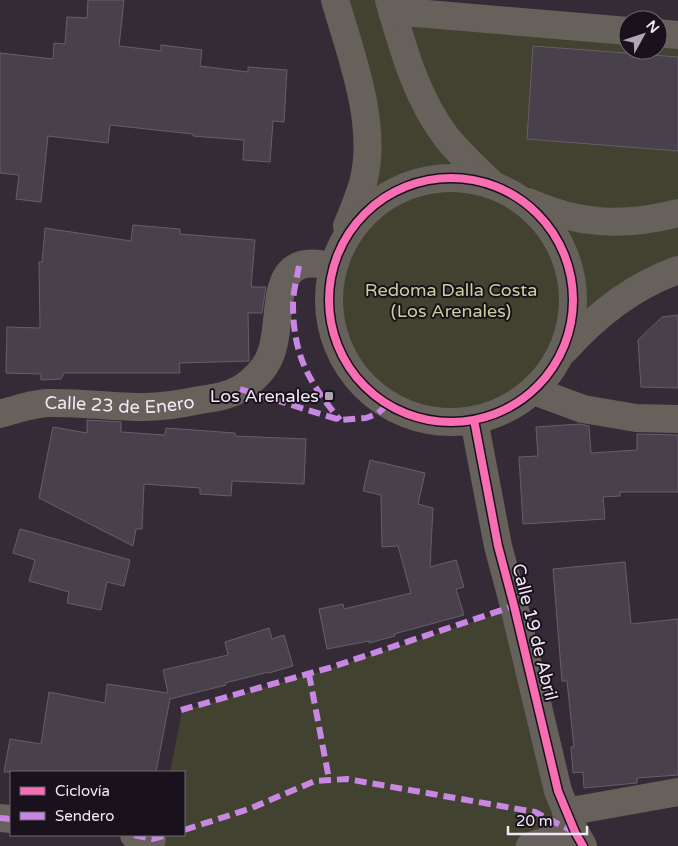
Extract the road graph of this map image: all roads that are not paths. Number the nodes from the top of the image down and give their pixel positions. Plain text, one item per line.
1 (331, 0) edge
2 (391, 6) edge
3 (618, 30) edge
4 (504, 191) junction
5 (678, 213) edge
6 (337, 256) junction
7 (678, 270) edge
8 (560, 355) junction
9 (534, 391) junction
10 (0, 414) edge
11 (678, 419) edge
12 (474, 420) junction
13 (678, 792) edge
14 (575, 830) edge
15 (530, 846) edge

1 - 6 street
2 - 3 street
2 - 4 street
4 - 5 street
4 - 6 street
4 - 8 street
6 - 10 street, Calle 23 de Enero
6 - 12 street
7 - 8 street
8 - 9 street
9 - 11 street
9 - 12 street
12 - 14 street, Calle 19 de Abril
13 - 14 street
14 - 15 street

